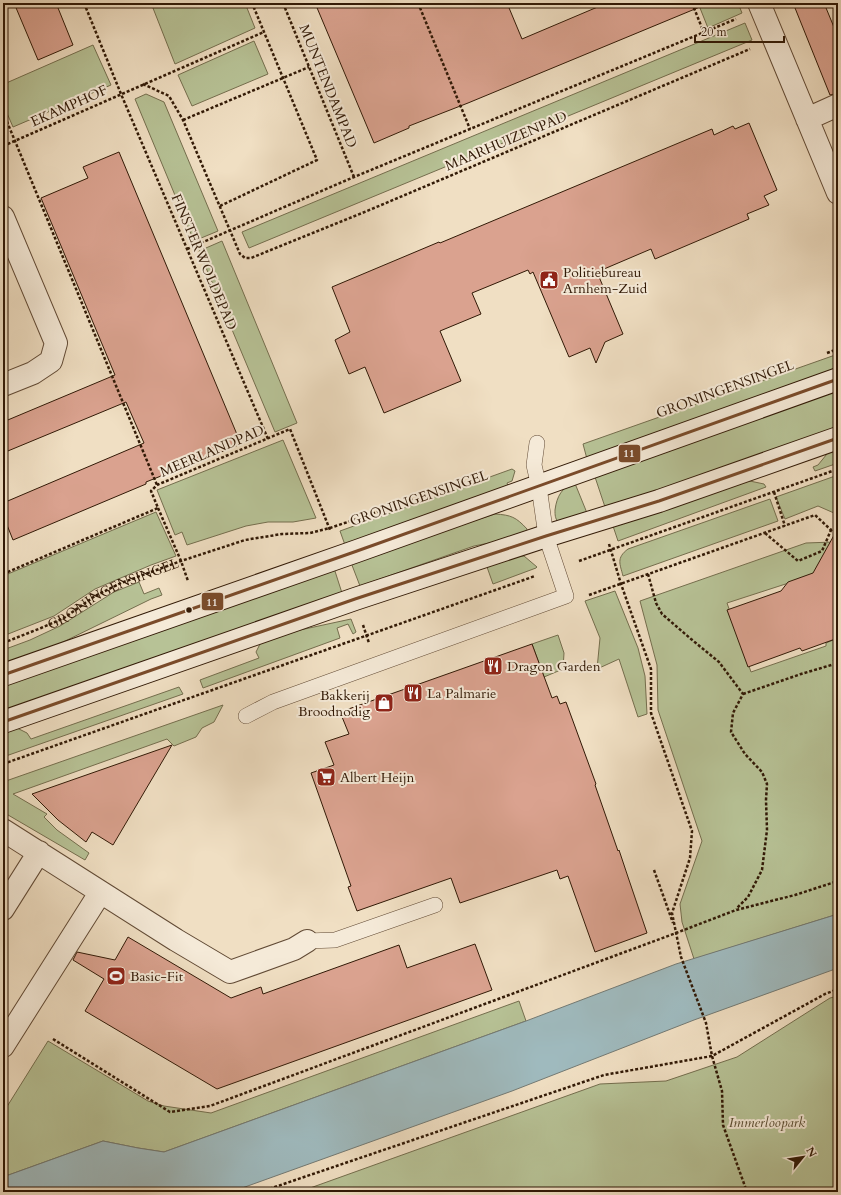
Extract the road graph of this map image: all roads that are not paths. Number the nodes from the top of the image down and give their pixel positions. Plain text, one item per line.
1 (760, 6) edge
2 (838, 106) edge
3 (807, 119) junction
4 (838, 193) edge
5 (3, 217) edge
6 (838, 379) edge
7 (3, 385) edge
8 (838, 438) edge
9 (537, 443) dead end
10 (539, 487) junction
11 (546, 536) junction
12 (3, 675) edge
13 (246, 716) dead end
14 (3, 722) edge
15 (3, 830) edge
16 (39, 852) junction
17 (100, 893) junction
18 (435, 905) dead end
19 (3, 909) edge
20 (307, 941) joint
21 (3, 1046) edge

1 - 3 street
2 - 3 street
3 - 4 street
5 - 7 street
6 - 10 street, GRONINGENSINGEL
8 - 11 street
9 - 10 lane
10 - 11 lane
10 - 12 street, GRONINGENSINGEL
11 - 13 lane
11 - 14 street
15 - 16 street
16 - 17 street
16 - 19 street
17 - 20 street
17 - 21 street
18 - 20 lane

